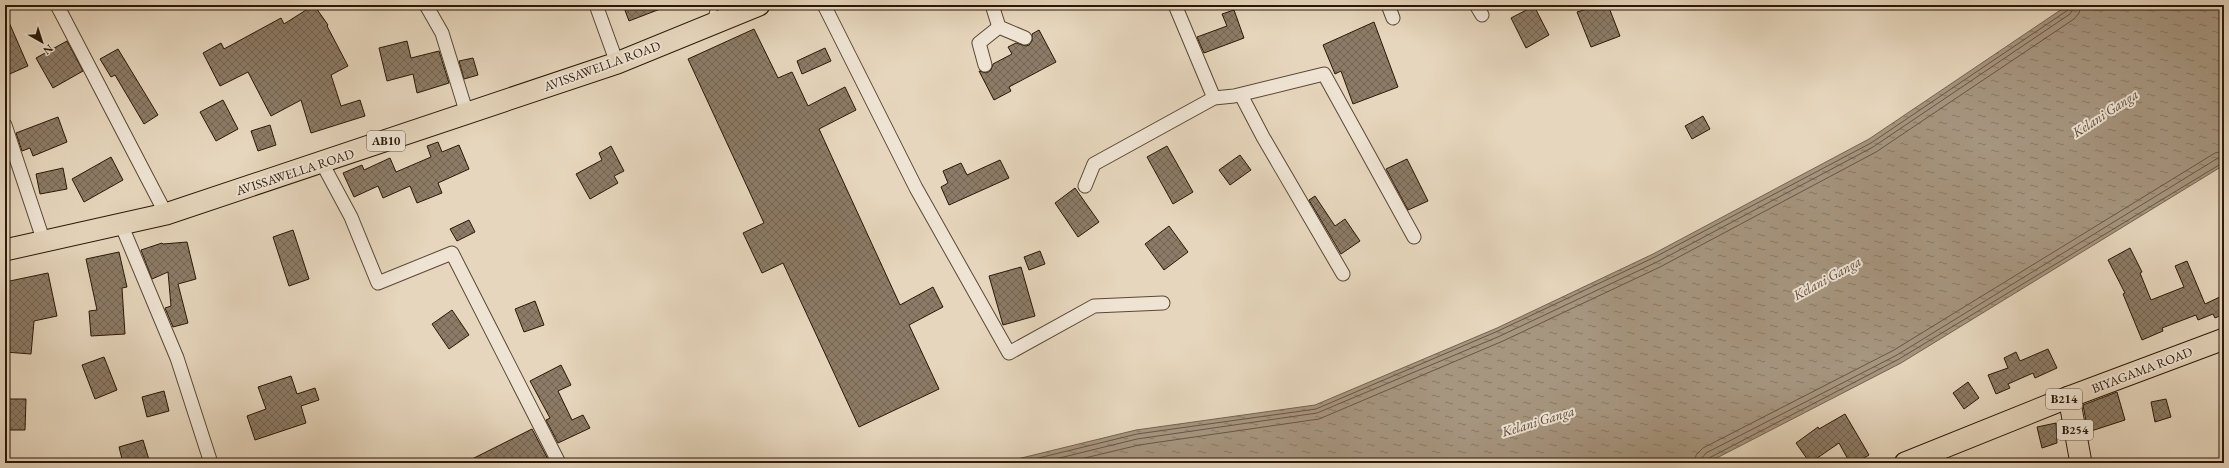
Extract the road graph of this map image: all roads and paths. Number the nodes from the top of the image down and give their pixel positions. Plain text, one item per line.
1 (57, 5) edge
2 (426, 5) edge
3 (596, 5) edge
4 (715, 5) edge
5 (759, 5) edge
6 (824, 5) edge
7 (992, 5) edge
8 (1174, 5) edge
9 (1388, 5) edge
10 (1393, 18) dead end
11 (710, 25) junction
12 (999, 27) junction
13 (1026, 38) dead end
14 (617, 63) junction
15 (985, 65) dead end
16 (1241, 94) junction
17 (1214, 98) junction
18 (467, 114) junction
19 (5, 125) edge
20 (322, 163) junction
21 (1085, 186) dead end
22 (166, 214) junction
23 (121, 224) junction
24 (1414, 237) dead end
25 (44, 242) junction
26 (5, 250) edge
27 (1343, 274) dead end
28 (1163, 303) dead end
29 (2224, 339) edge
30 (2069, 397) junction
31 (211, 463) edge
32 (559, 463) edge
33 (1905, 463) edge
34 (2081, 463) edge

1 - 22 street
2 - 18 street
3 - 14 street
4 - 11 lane
5 - 11 main road, AVISSAWELLA ROAD / AB10
6 - 28 street
7 - 12 street
8 - 17 street
9 - 10 street
11 - 14 main road, AVISSAWELLA ROAD / AB10
12 - 13 street
12 - 15 street
14 - 18 main road, AVISSAWELLA ROAD / AB10
16 - 17 street
16 - 24 street
16 - 27 street
17 - 21 street
18 - 20 main road, AVISSAWELLA ROAD / AB10
19 - 25 street
20 - 22 main road, AVISSAWELLA ROAD / AB10
20 - 32 street
22 - 23 main road, AVISSAWELLA ROAD / AB10
23 - 25 main road, AVISSAWELLA ROAD / AB10
23 - 31 street
25 - 26 main road, AVISSAWELLA ROAD / AB10
29 - 30 main road, BIYAGAMA ROAD / B214
30 - 33 main road, BIYAGAMA ROAD / B214
30 - 34 main road, B254

